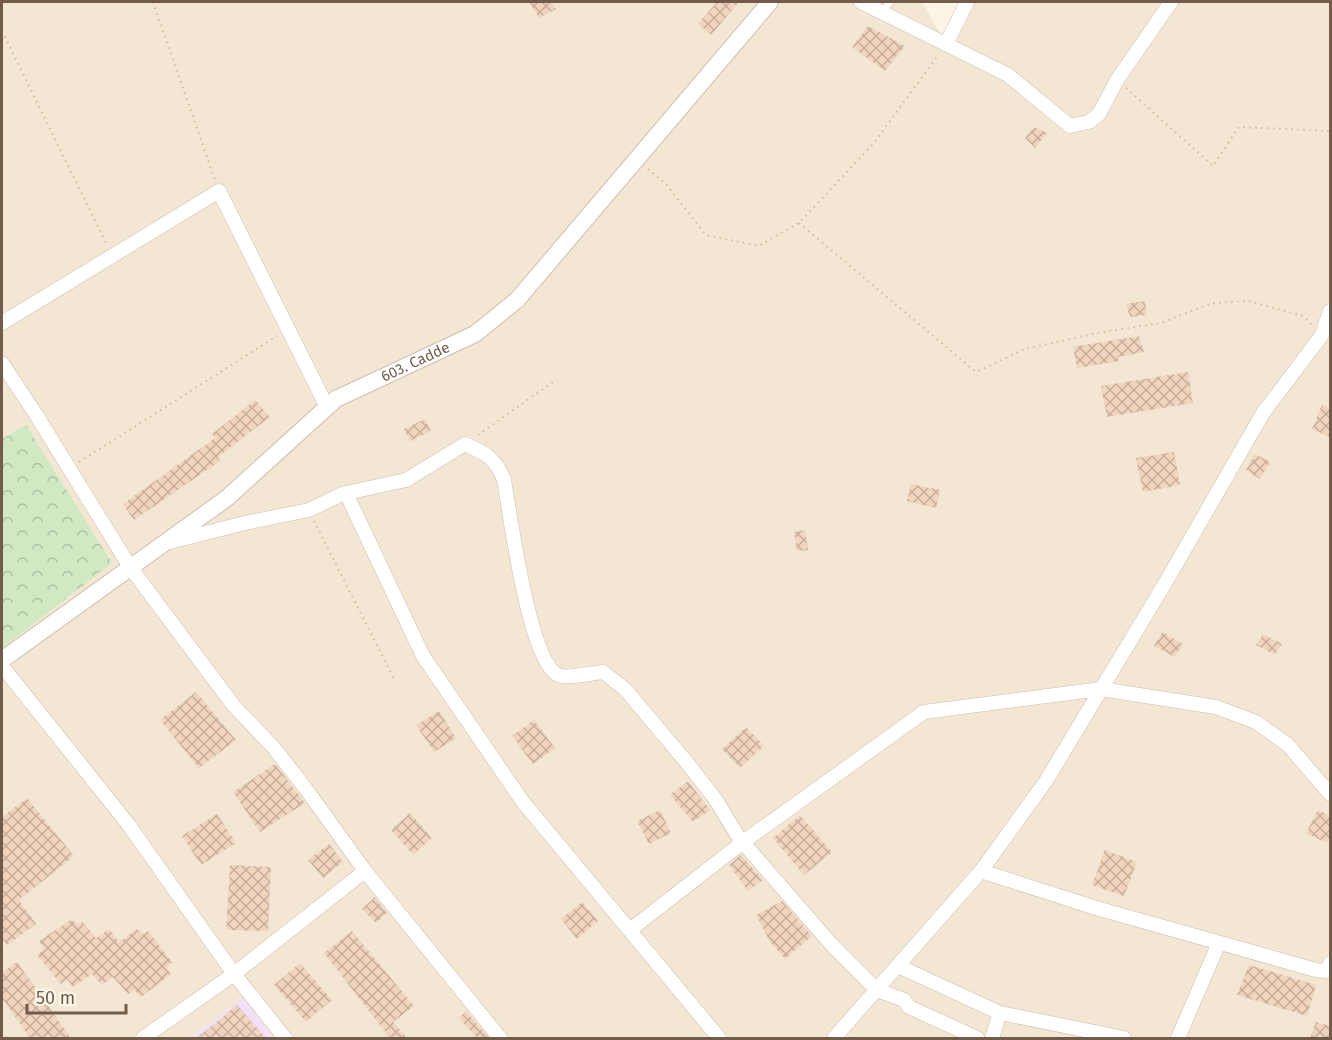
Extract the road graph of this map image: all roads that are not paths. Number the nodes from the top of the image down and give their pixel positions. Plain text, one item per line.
1 (770, 2) edge
2 (861, 2) edge
3 (968, 2) edge
4 (1171, 2) edge
5 (886, 7) edge
6 (946, 44) junction
7 (1330, 311) edge
8 (2, 323) edge
9 (2, 363) edge
10 (327, 407) junction
11 (346, 493) junction
12 (164, 543) junction
13 (130, 567) junction
14 (2, 660) edge
15 (2, 666) edge
16 (1101, 689) junction
17 (1330, 794) edge
18 (743, 842) junction
19 (366, 871) junction
20 (981, 871) junction
21 (630, 930) junction
22 (1219, 943) junction
23 (898, 966) junction
24 (1329, 968) edge
25 (234, 974) junction
26 (877, 990) junction
27 (1000, 1014) junction
28 (143, 1038) edge
29 (285, 1038) edge
30 (500, 1038) edge
31 (719, 1038) edge
32 (834, 1038) edge
33 (977, 1038) edge
34 (992, 1038) edge
35 (1124, 1038) edge
36 (1178, 1038) edge

1 - 10 street, 603. Cadde
2 - 5 street
3 - 6 street
4 - 6 street
5 - 6 street
7 - 16 street
8 - 10 street
9 - 13 street
10 - 12 street, 603. Cadde
11 - 12 street
11 - 18 street
11 - 21 street
12 - 13 street, 603. Cadde
13 - 14 street, 603. Cadde
13 - 19 street
15 - 25 street
16 - 17 street
16 - 18 street
16 - 20 street
18 - 21 street
18 - 26 street
19 - 25 street
19 - 30 street
20 - 22 street
20 - 23 street
21 - 31 street
22 - 24 street
22 - 36 street
23 - 26 street
23 - 27 street
25 - 28 street
25 - 29 street
26 - 32 street
26 - 33 street
27 - 34 street
27 - 35 street

